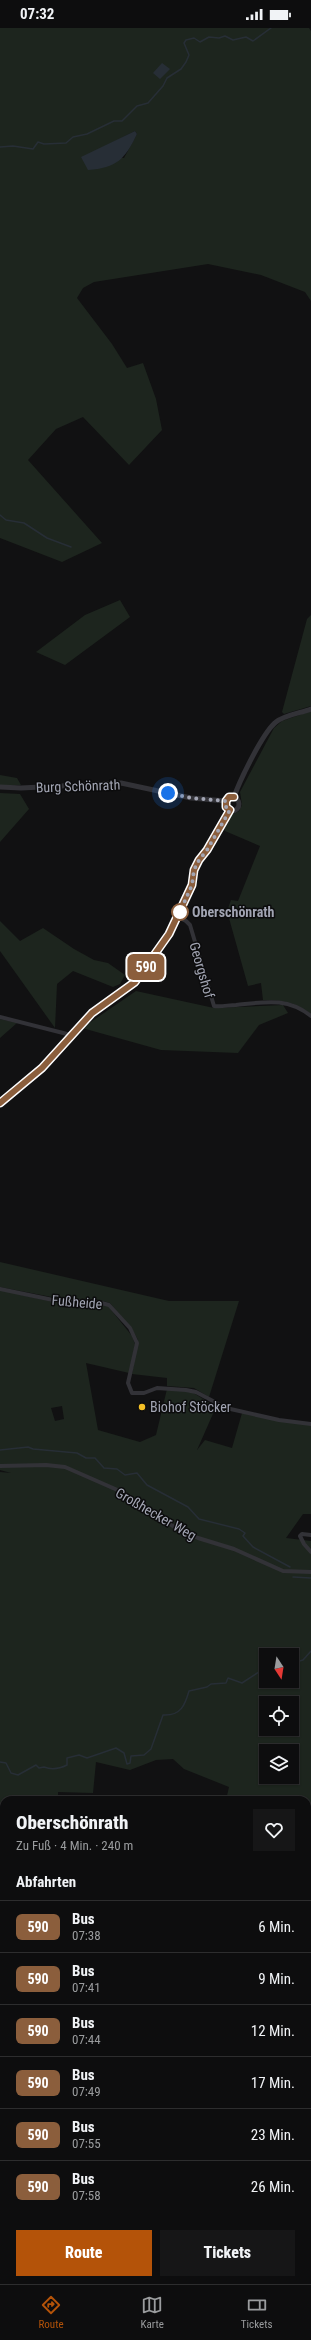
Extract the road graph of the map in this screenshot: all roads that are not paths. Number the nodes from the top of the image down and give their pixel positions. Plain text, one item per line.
1 (311, 709) edge
2 (0, 787) edge
3 (234, 797) junction
4 (226, 801) junction
5 (230, 810) junction
6 (178, 917) junction
7 (311, 1016) edge
8 (0, 1017) edge
9 (71, 1035) junction
10 (0, 1103) edge
11 (0, 1289) edge
12 (311, 1424) edge
13 (0, 1466) edge
14 (311, 1535) edge
15 (311, 1552) edge
16 (311, 1572) edge

1 - 3 street
2 - 4 street, Burg Schönrath
3 - 4 street
3 - 5 street
4 - 5 street
5 - 6 street
6 - 7 street, Georgshof
6 - 9 street
8 - 9 street
9 - 10 street
11 - 12 street, Fußheide
13 - 16 street, Großhecker Weg
14 - 15 street

